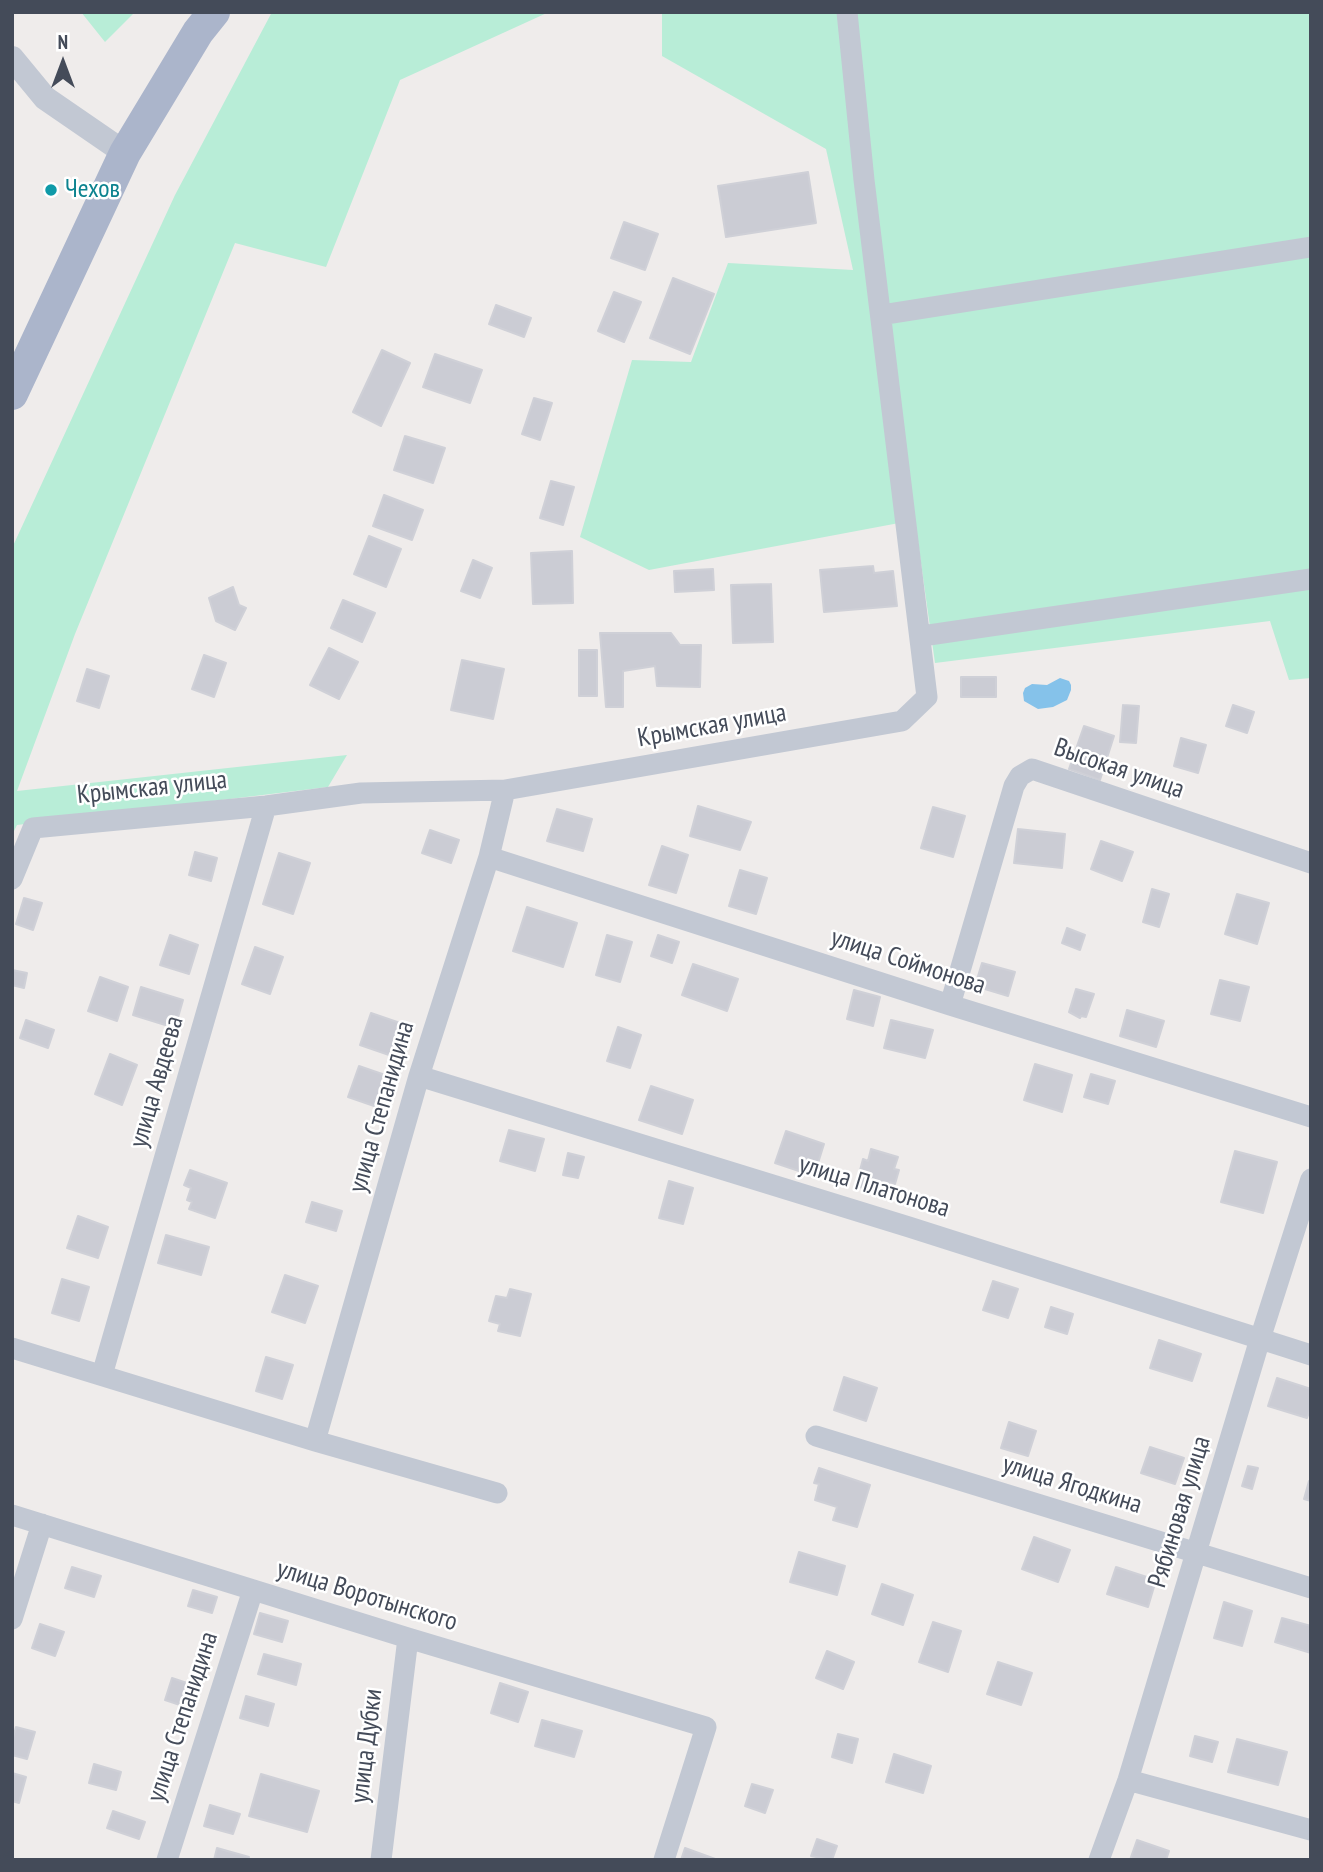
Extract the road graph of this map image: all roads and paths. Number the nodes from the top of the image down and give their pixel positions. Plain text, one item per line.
1 (214, 12) edge
2 (847, 12) edge
3 (12, 58) edge
4 (125, 153) junction
5 (1311, 247) edge
6 (881, 314) junction
7 (12, 394) edge
8 (1311, 579) edge
9 (922, 636) junction
10 (505, 790) junction
11 (266, 806) junction
12 (489, 857) junction
13 (1311, 863) edge
14 (12, 879) edge
15 (950, 1005) junction
16 (419, 1076) junction
17 (1311, 1117) edge
18 (1311, 1179) edge
19 (1260, 1339) junction
20 (12, 1348) edge
21 (1311, 1355) edge
22 (102, 1374) junction
23 (816, 1436) dead end
24 (315, 1441) junction
25 (497, 1493) dead end
26 (12, 1515) edge
27 (42, 1524) junction
28 (1197, 1553) junction
29 (1311, 1588) edge
30 (253, 1590) junction
31 (12, 1619) edge
32 (408, 1638) junction
33 (1128, 1780) junction
34 (1311, 1830) edge
35 (167, 1860) edge
36 (381, 1860) edge
37 (664, 1860) edge
38 (1098, 1860) edge

1 - 4 main road
2 - 6 street, Крымская улица
3 - 4 street
4 - 7 main road
5 - 6 street
6 - 9 street, Крымская улица
8 - 9 street
9 - 10 street, Крымская улица
10 - 11 street, Крымская улица
10 - 12 street, улица Степанидина
11 - 14 street, Крымская улица
11 - 22 street, улица Авдеева
12 - 15 street, улица Соймонова
12 - 16 street, улица Степанидина
13 - 15 street, Высокая улица
15 - 17 street, улица Соймонова
16 - 19 street, улица Платонова
16 - 24 street, улица Степанидина
18 - 19 street, Рябиновая улица
19 - 21 street, улица Платонова
19 - 28 street, Рябиновая улица
20 - 22 street
22 - 24 street
23 - 28 street, улица Ягодкина
24 - 25 street
26 - 27 street, улица Воротынского
27 - 30 street, улица Воротынского
27 - 31 street
28 - 29 street, улица Ягодкина
28 - 33 street, Рябиновая улица
30 - 32 street, улица Воротынского
30 - 35 street, улица Степанидина
32 - 36 street, улица Дубки
32 - 37 street, улица Воротынского
33 - 34 street
33 - 38 street, Рябиновая улица

